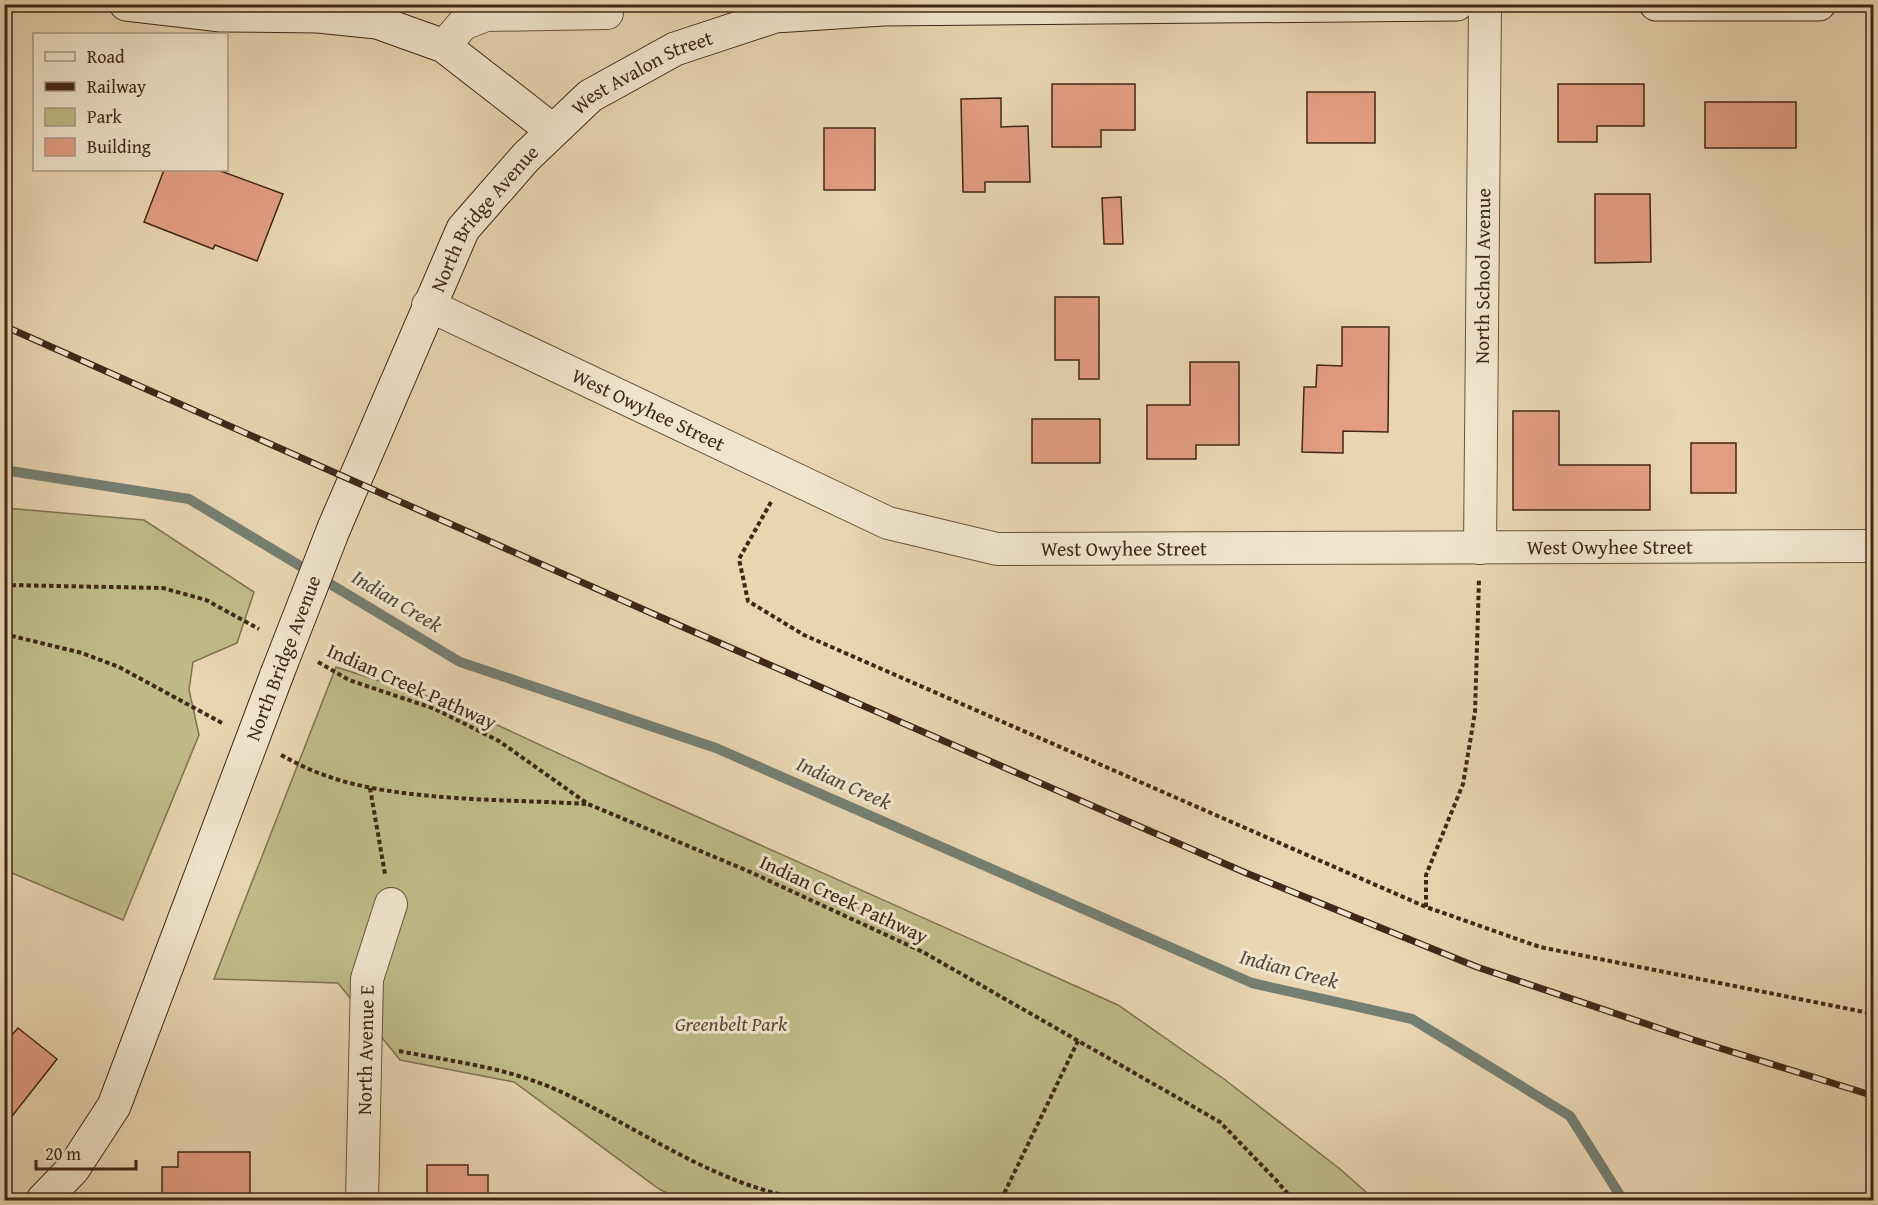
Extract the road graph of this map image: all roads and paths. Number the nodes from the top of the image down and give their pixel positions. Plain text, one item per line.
1 (126, 4) edge
2 (1457, 4) edge
3 (1485, 4) edge
4 (1656, 4) edge
5 (1819, 4) edge
6 (607, 13) dead end
7 (444, 46) junction
8 (552, 130) junction
9 (428, 305) junction
10 (786, 474) junction
11 (1874, 546) edge
12 (1480, 548) junction
13 (4, 585) edge
14 (4, 634) edge
15 (268, 634) dead end
16 (309, 657) dead end
17 (228, 726) dead end
18 (281, 755) dead end
19 (370, 788) junction
20 (588, 804) junction
21 (391, 904) joint
22 (1426, 907) junction
23 (1874, 1014) edge
24 (1078, 1041) junction
25 (366, 1051) junction
26 (42, 1200) edge
27 (362, 1200) edge
28 (813, 1200) edge
29 (1002, 1200) edge
30 (1293, 1200) edge

1 - 7 main road
2 - 8 main road, West Avalon Street
3 - 12 street, North School Avenue
4 - 5 main road
6 - 7 street
7 - 8 main road
8 - 9 main road, North Bridge Avenue
9 - 10 street, West Owyhee Street
9 - 26 main road, North Bridge Avenue, bridge
10 - 12 street, West Owyhee Street
10 - 22 path
11 - 12 street, West Owyhee Street
12 - 22 path
13 - 15 path
14 - 17 path
16 - 20 path, Indian Creek Pathway
18 - 19 path, Indian Creek Pathway
19 - 20 path, Indian Creek Pathway
19 - 21 path
20 - 24 path, Indian Creek Pathway
21 - 25 street, North Avenue E
22 - 23 path
24 - 29 path
24 - 30 path, Indian Creek Pathway
25 - 27 street, North Avenue E
25 - 28 path

